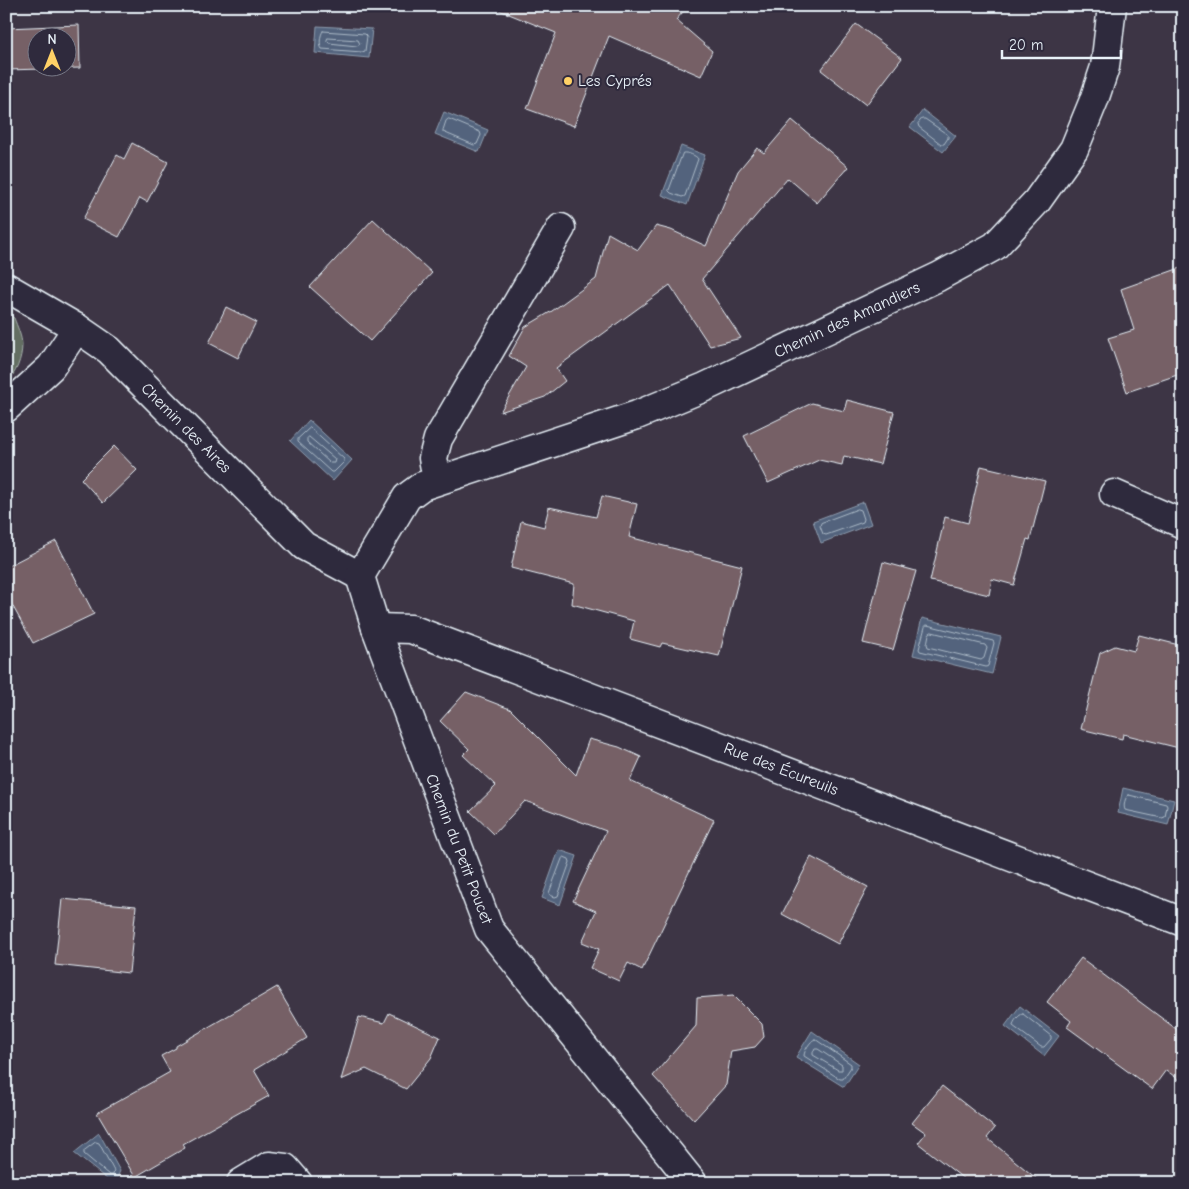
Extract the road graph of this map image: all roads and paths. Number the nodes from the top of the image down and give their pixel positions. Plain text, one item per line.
1 (1112, 6) edge
2 (561, 228) dead end
3 (6, 286) edge
4 (77, 328) junction
5 (6, 408) edge
6 (437, 480) junction
7 (1114, 494) dead end
8 (1183, 524) edge
9 (360, 576) junction
10 (376, 628) junction
11 (1183, 922) edge
12 (241, 1183) edge
13 (298, 1183) edge
14 (693, 1183) edge

1 - 6 street, Chemin des Amandiers
2 - 6 street
3 - 4 street, Chemin des Aires
4 - 5 street
4 - 9 street, Chemin des Aires
6 - 9 street, Chemin des Amandiers
7 - 8 street
9 - 10 street, Chemin du Petit Poucet
10 - 11 street, Rue des Écureuils
10 - 14 street, Chemin du Petit Poucet
12 - 13 street

